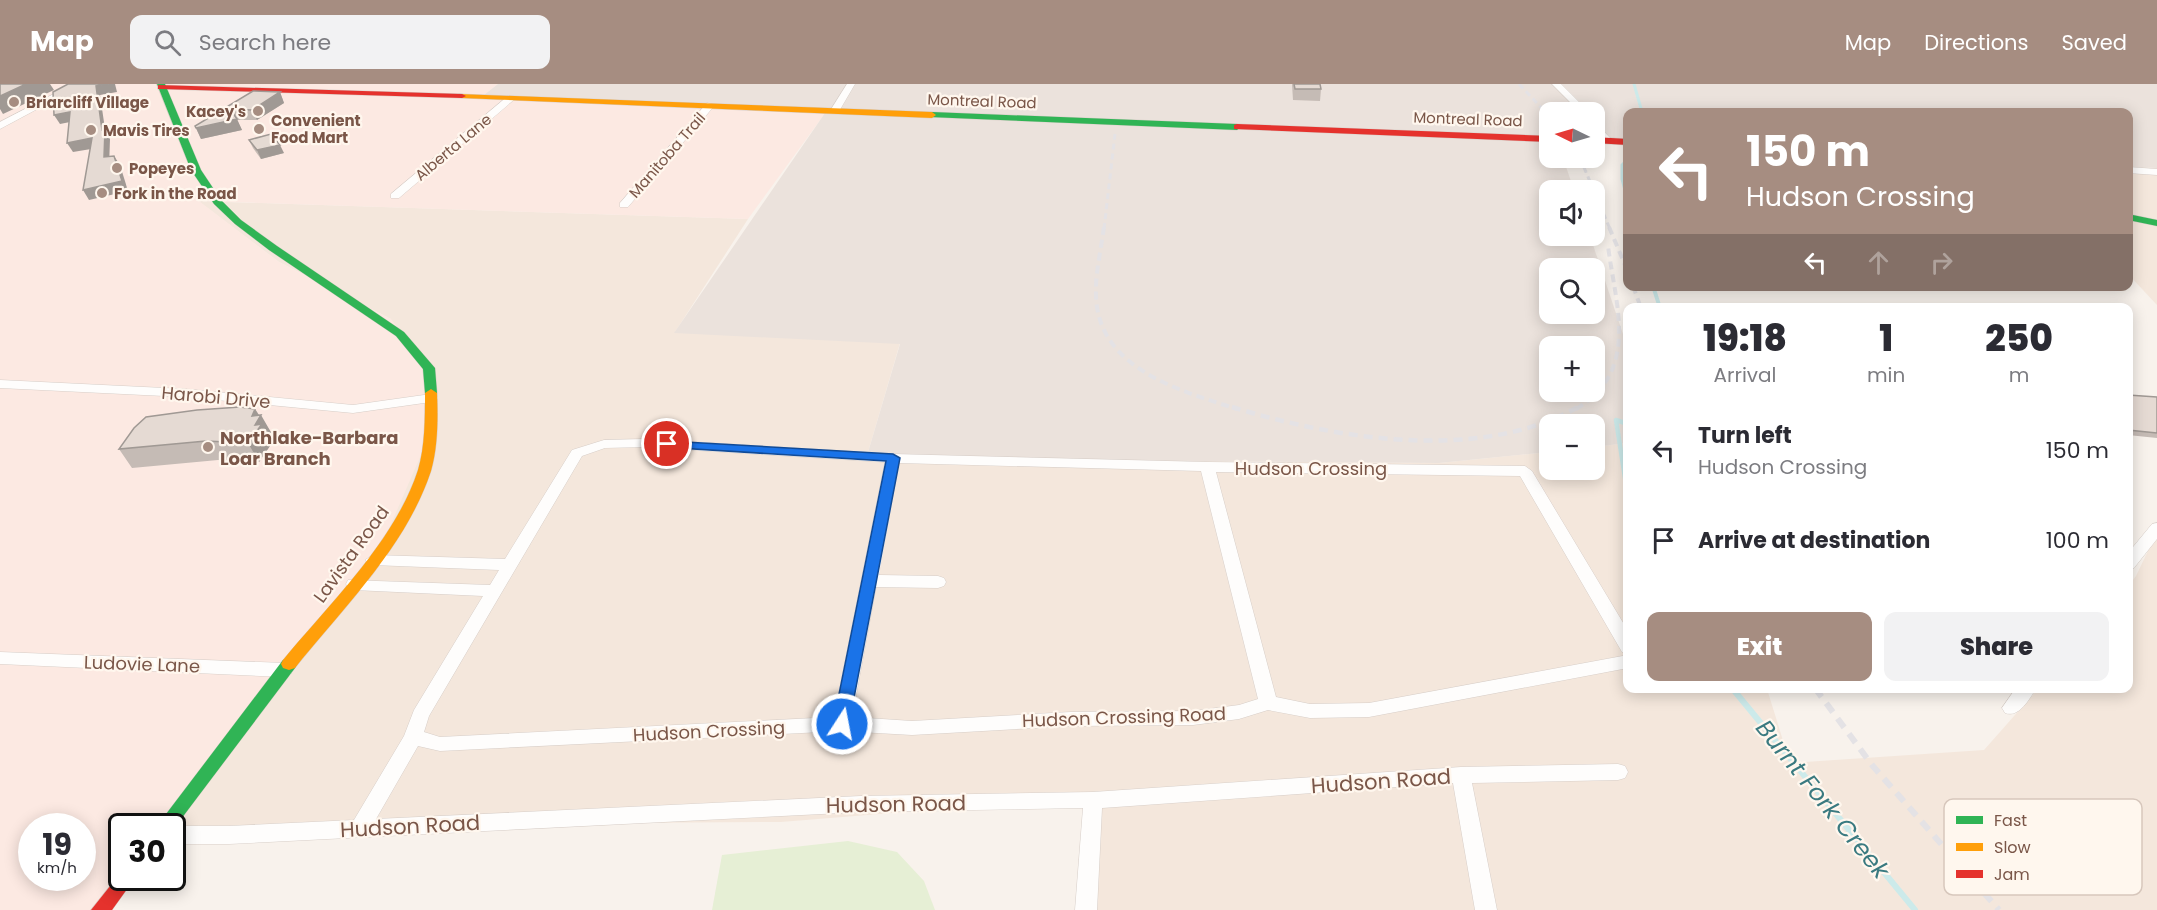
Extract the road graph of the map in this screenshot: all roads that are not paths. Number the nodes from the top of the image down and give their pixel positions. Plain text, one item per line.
1 (80, 84) edge
2 (851, 84) edge
3 (1557, 84) edge
4 (161, 86) edge
5 (231, 89) junction
6 (511, 98) junction
7 (1575, 102) edge
8 (710, 105) junction
9 (835, 111) junction
10 (173, 114) junction
11 (0, 126) edge
12 (1539, 139) edge
13 (1605, 141) edge
14 (1623, 141) edge
15 (2133, 170) edge
16 (2157, 172) edge
17 (395, 196) dead end
18 (624, 205) dead end
19 (2133, 218) edge
20 (2157, 223) edge
21 (0, 384) edge
22 (431, 398) junction
23 (893, 458) junction
24 (1207, 467) junction
25 (2157, 529) edge
26 (2133, 558) edge
27 (374, 560) junction
28 (510, 565) junction
29 (870, 581) junction
30 (938, 582) dead end
31 (354, 584) junction
32 (494, 591) junction
33 (1623, 638) edge
34 (0, 658) edge
35 (1623, 662) edge
36 (284, 670) junction
37 (2023, 693) edge
38 (1268, 703) junction
39 (2011, 708) dead end
40 (842, 724) junction
41 (413, 737) junction
42 (1618, 772) dead end
43 (1461, 775) junction
44 (1093, 800) junction
45 (176, 813) edge
46 (360, 829) junction
47 (186, 835) edge
48 (115, 891) edge
49 (100, 910) edge
50 (1086, 910) edge
51 (1486, 910) edge

1 - 11 street
2 - 9 street
3 - 7 street
4 - 5 street, Montreal Road
4 - 10 street, Lavista Road
5 - 6 street, Montreal Road
5 - 10 street
6 - 8 street, Montreal Road
6 - 17 street, Alberta Lane
8 - 9 street, Montreal Road
8 - 18 street, Manitoba Trail
9 - 12 street, Montreal Road
10 - 22 street, Lavista Road
13 - 14 street
15 - 16 street
19 - 20 street
21 - 22 street, Harobi Drive
22 - 27 street, Lavista Road
23 - 24 street, Hudson Crossing
23 - 28 street, Hudson Crossing
23 - 29 street
24 - 33 street, Hudson Crossing
24 - 38 street
25 - 26 street
27 - 28 street
27 - 31 street, Lavista Road
28 - 32 street, Hudson Crossing
29 - 30 street
29 - 40 street
31 - 32 street
31 - 36 street, Lavista Road
32 - 41 street, Hudson Crossing
34 - 36 street, Ludovie Lane
35 - 38 street
36 - 45 street, Lavista Road
37 - 39 street
38 - 40 street, Hudson Crossing Road
40 - 41 street, Hudson Crossing
41 - 46 street, Hudson Crossing
42 - 43 street, Hudson Road
43 - 44 street, Hudson Road
43 - 51 street
44 - 46 street, Hudson Road
44 - 50 street
46 - 47 street, Hudson Road
48 - 49 street

